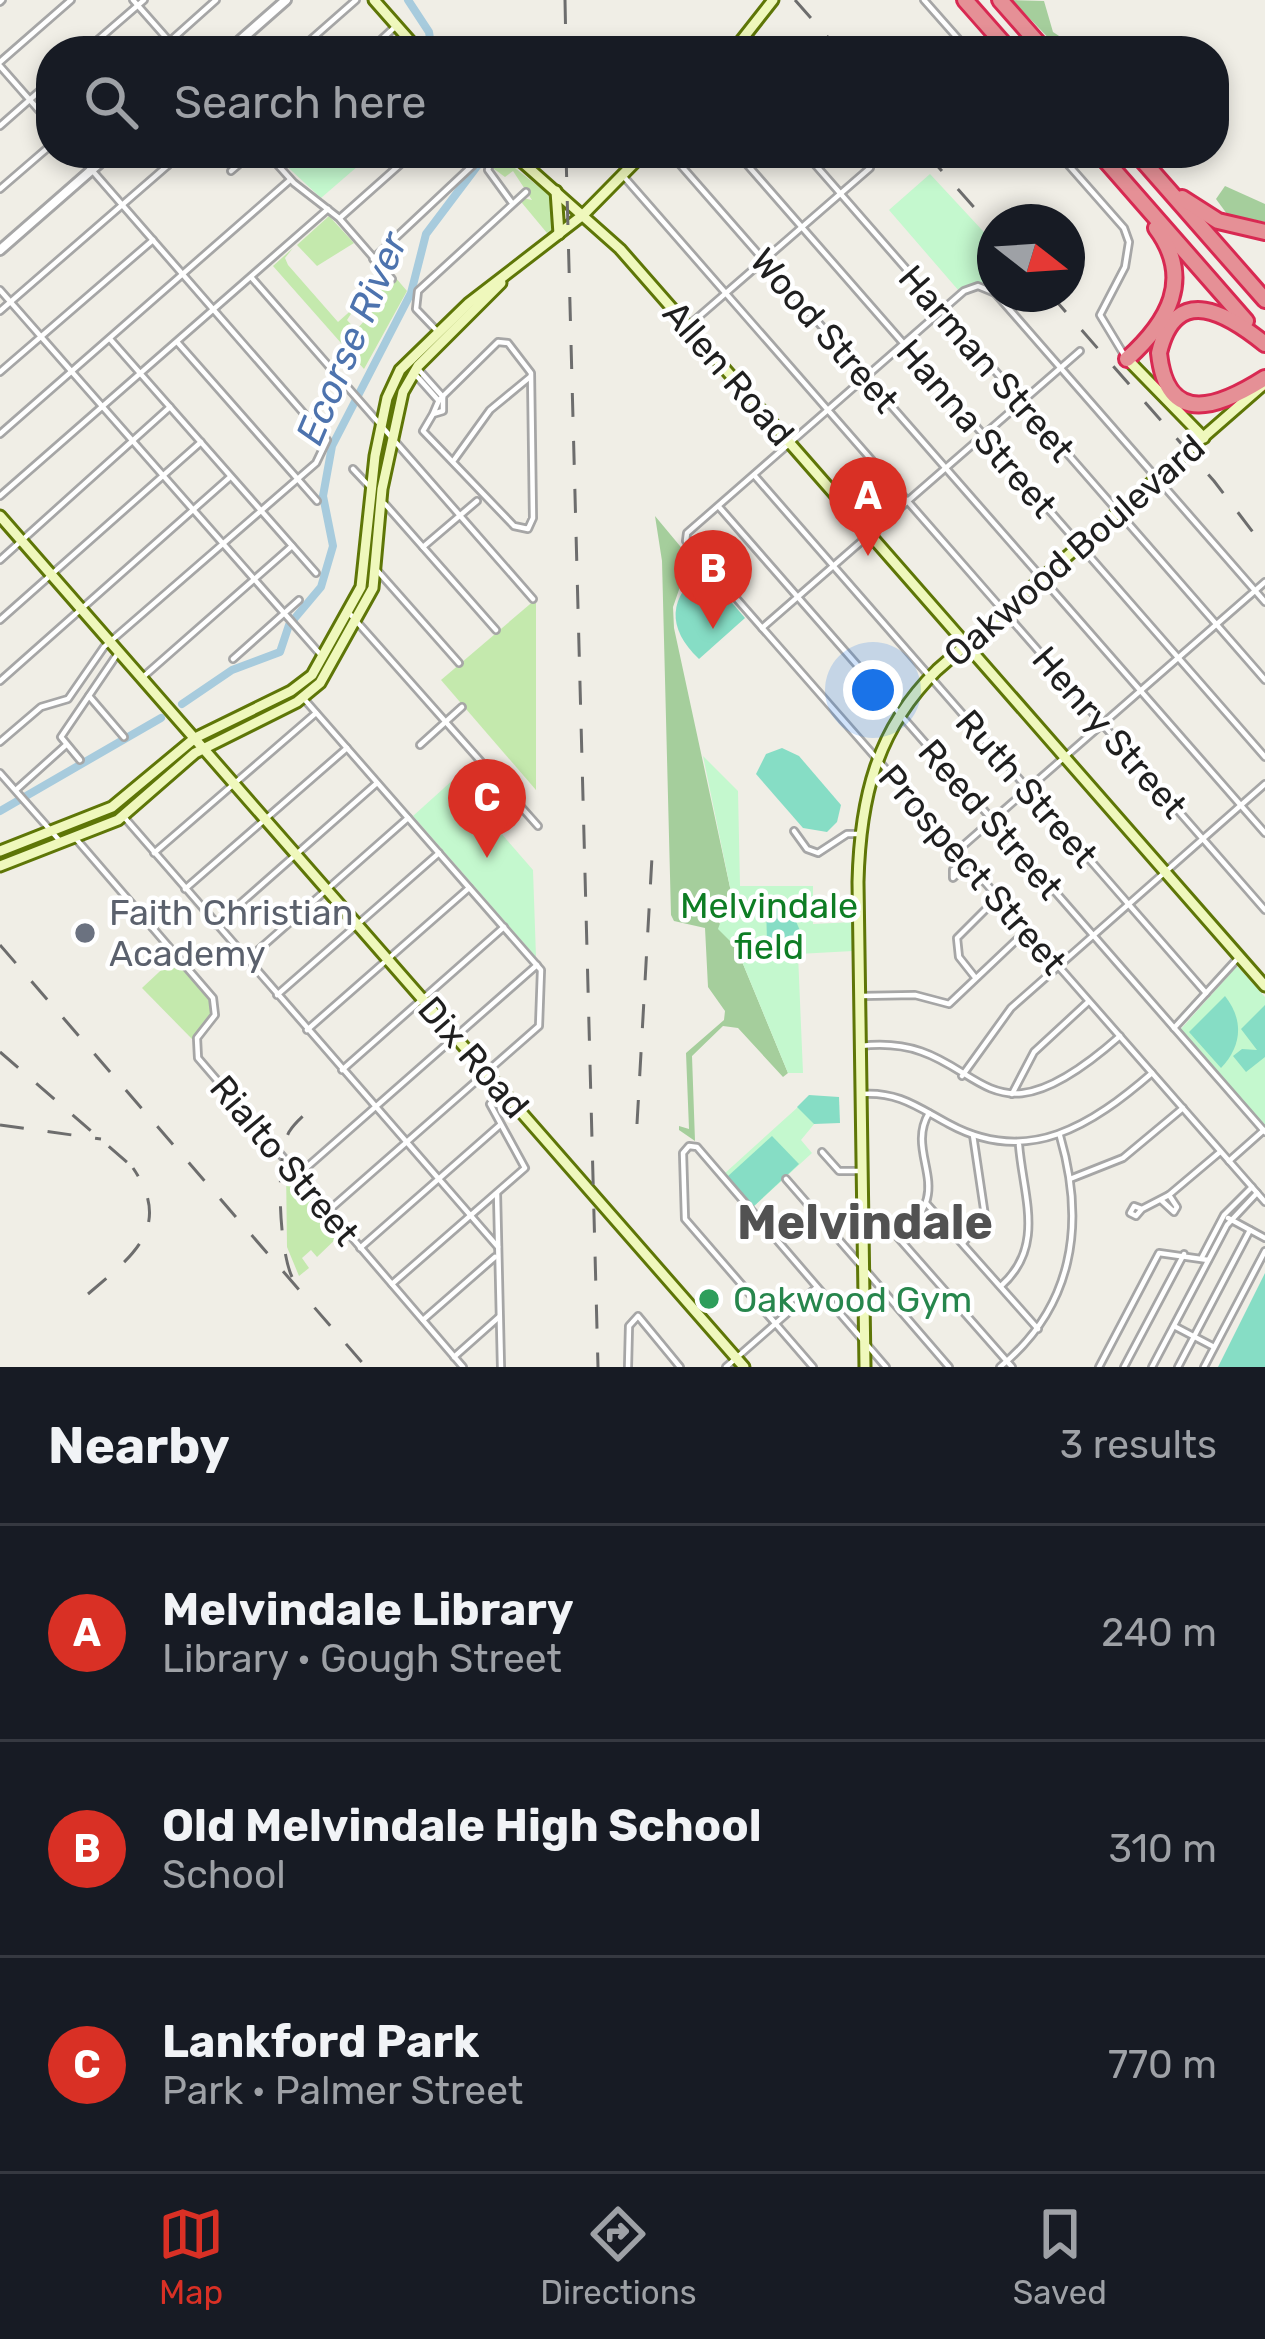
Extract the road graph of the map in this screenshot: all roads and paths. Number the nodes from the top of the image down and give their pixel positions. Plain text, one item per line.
1 (71, 0) edge
2 (216, 0) edge
3 (286, 0) edge
4 (356, 0) edge
5 (374, 0) edge
6 (773, 0) edge
7 (924, 0) edge
8 (965, 0) edge
9 (1000, 0) edge
10 (138, 2) edge
11 (397, 26) junction
12 (102, 36) edge
13 (165, 36) edge
14 (175, 36) edge
15 (245, 36) edge
16 (315, 36) edge
17 (386, 36) edge
18 (406, 36) edge
19 (745, 36) edge
20 (956, 36) edge
21 (997, 36) edge
22 (1032, 36) edge
23 (0, 64) edge
24 (36, 95) edge
25 (30, 100) junction
26 (36, 107) edge
27 (0, 126) edge
28 (36, 158) edge
29 (93, 168) edge
30 (165, 168) edge
31 (235, 168) edge
32 (280, 168) edge
33 (396, 168) edge
34 (470, 168) edge
35 (488, 168) edge
36 (529, 168) edge
37 (629, 168) edge
38 (683, 168) edge
39 (750, 168) edge
40 (818, 168) edge
41 (869, 168) dead end
42 (1071, 168) edge
43 (1110, 168) edge
44 (1112, 168) edge
45 (1150, 168) edge
46 (1153, 168) edge
47 (91, 170) junction
48 (232, 171) dead end
49 (622, 175) junction
50 (290, 180) junction
51 (0, 189) edge
52 (556, 191) junction
53 (526, 192) dead end
54 (840, 194) junction
55 (122, 206) junction
56 (511, 207) junction
57 (328, 209) junction
58 (583, 215) junction
59 (339, 218) junction
60 (802, 227) junction
61 (1265, 232) edge
62 (559, 235) junction
63 (153, 240) junction
64 (0, 250) edge
65 (374, 259) junction
66 (764, 260) junction
67 (183, 274) junction
68 (251, 277) junction
69 (392, 279) dead end
70 (977, 287) edge
71 (0, 290) edge
72 (726, 293) junction
73 (1265, 300) edge
74 (10, 302) junction
75 (214, 309) junction
76 (941, 310) junction
77 (0, 311) edge
78 (1011, 312) edge
79 (688, 326) junction
80 (441, 335) junction
81 (41, 336) junction
82 (109, 338) junction
83 (177, 342) junction
84 (903, 343) junction
85 (1265, 343) edge
86 (1080, 351) dead end
87 (1127, 359) junction
88 (1060, 368) junction
89 (71, 371) junction
90 (415, 371) junction
91 (0, 372) edge
92 (140, 373) junction
93 (530, 376) junction
94 (866, 376) junction
95 (1264, 386) edge
96 (441, 399) junction
97 (1022, 402) junction
98 (102, 406) junction
99 (170, 407) junction
100 (827, 409) junction
101 (1177, 413) junction
102 (381, 426) junction
103 (1216, 426) junction
104 (0, 434) edge
105 (984, 435) junction
106 (391, 438) junction
107 (1204, 438) junction
108 (132, 441) junction
109 (201, 442) junction
110 (790, 442) junction
111 (454, 460) junction
112 (946, 468) junction
113 (353, 469) dead end
114 (754, 475) junction
115 (164, 476) junction
116 (231, 477) junction
117 (297, 479) junction
118 (1157, 480) junction
119 (370, 488) junction
120 (0, 496) edge
121 (381, 499) junction
122 (908, 500) junction
123 (317, 501) dead end
124 (478, 501) dead end
125 (718, 506) junction
126 (193, 510) junction
127 (262, 511) junction
128 (1119, 513) junction
129 (0, 516) edge
130 (461, 516) junction
131 (870, 534) junction
132 (21, 539) junction
133 (224, 545) junction
134 (292, 546) junction
135 (1079, 547) junction
136 (423, 548) junction
137 (365, 558) junction
138 (0, 560) edge
139 (834, 566) junction
140 (377, 570) junction
141 (51, 574) junction
142 (316, 574) dead end
143 (1042, 578) junction
144 (254, 580) junction
145 (1265, 582) edge
146 (1256, 591) junction
147 (797, 597) junction
148 (533, 599) dead end
149 (299, 600) dead end
150 (1265, 602) edge
151 (82, 609) junction
152 (1005, 611) junction
153 (354, 618) junction
154 (0, 620) edge
155 (290, 620) junction
156 (1217, 625) junction
157 (762, 628) junction
158 (496, 630) dead end
159 (967, 645) junction
160 (115, 647) junction
161 (323, 658) junction
162 (1178, 658) junction
163 (233, 659) dead end
164 (459, 663) dead end
165 (333, 666) junction
166 (931, 676) junction
167 (142, 678) junction
168 (1265, 680) edge
169 (0, 681) edge
170 (1141, 691) junction
171 (300, 693) junction
172 (89, 696) junction
173 (462, 707) dead end
174 (316, 713) junction
175 (899, 714) junction
176 (446, 722) junction
177 (1103, 724) junction
178 (124, 736) dead end
179 (0, 742) edge
180 (200, 743) junction
181 (66, 745) junction
182 (420, 745) dead end
183 (347, 748) junction
184 (1065, 757) junction
185 (1265, 757) edge
186 (875, 758) junction
187 (80, 760) dead end
188 (0, 773) edge
189 (159, 777) junction
190 (235, 782) junction
191 (377, 783) junction
192 (1265, 784) edge
193 (1028, 789) junction
194 (18, 793) junction
195 (117, 805) junction
196 (1241, 805) junction
197 (124, 817) junction
198 (267, 818) junction
199 (408, 818) junction
200 (992, 820) junction
201 (538, 826) dead end
202 (50, 831) junction
203 (794, 831) dead end
204 (1265, 833) edge
205 (75, 835) junction
206 (859, 837) junction
207 (1203, 838) junction
208 (59, 840) junction
209 (25, 847) junction
210 (0, 851) edge
211 (957, 851) junction
212 (154, 853) junction
213 (297, 853) junction
214 (439, 853) junction
215 (0, 866) edge
216 (1165, 871) junction
217 (327, 888) junction
218 (469, 888) junction
219 (185, 889) junction
220 (998, 897) junction
221 (1128, 903) junction
222 (1265, 910) edge
223 (358, 924) junction
224 (216, 925) junction
225 (504, 927) junction
226 (1027, 930) junction
227 (1093, 935) junction
228 (1239, 956) junction
229 (389, 958) junction
230 (247, 960) junction
231 (537, 965) junction
232 (1058, 966) junction
233 (974, 976) junction
234 (1265, 986) edge
235 (1206, 993) junction
236 (277, 995) junction
237 (861, 996) junction
238 (423, 998) junction
239 (1089, 1001) junction
240 (1174, 1028) junction
241 (307, 1030) junction
242 (456, 1036) junction
243 (1120, 1036) junction
244 (861, 1046) junction
245 (342, 1070) junction
246 (488, 1072) junction
247 (1152, 1073) junction
248 (962, 1076) junction
249 (502, 1089) junction
250 (862, 1094) junction
251 (1012, 1094) junction
252 (376, 1107) junction
253 (1183, 1108) junction
254 (930, 1112) junction
255 (501, 1124) junction
256 (1265, 1131) edge
257 (973, 1135) junction
258 (1060, 1136) junction
259 (407, 1143) junction
260 (1018, 1143) junction
261 (1221, 1151) junction
262 (822, 1152) dead end
263 (1229, 1161) junction
264 (863, 1171) junction
265 (297, 1176) junction
266 (438, 1179) junction
267 (786, 1179) dead end
268 (1070, 1179) junction
269 (1254, 1190) junction
270 (497, 1193) junction
271 (1169, 1196) junction
272 (1161, 1200) junction
273 (1265, 1202) edge
274 (926, 1203) junction
275 (1142, 1209) dead end
276 (328, 1211) junction
277 (471, 1216) junction
278 (1227, 1217) junction
279 (1250, 1230) junction
280 (864, 1234) junction
281 (895, 1234) junction
282 (1265, 1238) edge
283 (963, 1243) junction
284 (360, 1248) junction
285 (498, 1251) junction
286 (1265, 1251) edge
287 (1184, 1254) junction
288 (1205, 1258) junction
289 (864, 1268) junction
290 (391, 1284) junction
291 (1000, 1286) junction
292 (818, 1287) junction
293 (500, 1317) junction
294 (423, 1320) junction
295 (776, 1324) junction
296 (1174, 1326) junction
297 (1039, 1329) junction
298 (1194, 1336) junction
299 (865, 1341) junction
300 (1214, 1347) junction
301 (454, 1357) junction
302 (740, 1363) edge
303 (1010, 1364) edge
304 (464, 1367) edge
305 (500, 1367) edge
306 (628, 1367) edge
307 (680, 1367) edge
308 (726, 1367) edge
309 (813, 1367) edge
310 (865, 1367) edge
311 (886, 1367) edge
312 (949, 1367) edge
313 (1000, 1367) edge
314 (1099, 1367) edge
315 (1124, 1367) edge
316 (1152, 1367) edge
317 (1178, 1367) edge
318 (1204, 1367) edge

1 - 23 street
2 - 14 street
3 - 15 street
4 - 16 street
5 - 11 main road
6 - 19 main road
7 - 20 street
8 - 21 highway
9 - 22 highway
10 - 12 street
10 - 13 street
11 - 17 street
11 - 18 main road
23 - 25 street
24 - 25 street
25 - 26 street
25 - 27 street
28 - 51 street
29 - 47 street
30 - 55 street
31 - 48 street
32 - 50 street
33 - 59 street
34 - 65 street
35 - 56 street
36 - 52 main road, Allen Road
37 - 49 main road
38 - 66 street, Wood Street
39 - 60 street, Hanna Street
40 - 54 street, Harman Street
41 - 54 street
42 - 87 street
43 - 87 highway
44 - 85 highway
45 - 73 highway
46 - 61 highway
47 - 55 street
47 - 64 street
49 - 58 main road
49 - 72 street, Henry Street
50 - 57 street
50 - 67 street
52 - 58 main road, Allen Road
52 - 62 main road
53 - 56 street
54 - 60 street
54 - 76 street, Harman Street
55 - 63 street
55 - 74 street
56 - 80 street
57 - 59 street
57 - 68 street
58 - 62 main road
58 - 79 main road, Allen Road
59 - 65 street
60 - 66 street
60 - 84 street, Hanna Street
62 - 80 main road
63 - 67 street
63 - 81 street
65 - 69 street
66 - 72 street
66 - 94 street, Wood Street
67 - 75 street
67 - 82 street
68 - 75 street
68 - 102 street
70 - 76 street
71 - 74 street
72 - 79 street
72 - 100 street, Henry Street
74 - 77 street
74 - 81 street
75 - 83 street
75 - 117 street
76 - 84 street
76 - 97 street, Harman Street
78 - 88 street
79 - 110 main road, Allen Road
80 - 90 main road
80 - 102 main road
81 - 89 street
81 - 91 street
82 - 89 street
82 - 92 street
83 - 92 street
83 - 117 street
84 - 94 street
84 - 105 street, Hanna Street
85 - 95 highway
86 - 88 street
87 - 101 main road
88 - 97 street
88 - 118 street
89 - 98 street
89 - 104 street
90 - 96 street
90 - 106 main road
92 - 98 street
92 - 99 street
93 - 96 street
93 - 111 street
93 - 111 street
94 - 100 street
94 - 112 street, Wood Street
95 - 103 main road, Oakwood Boulevard
96 - 111 street
97 - 105 street
97 - 128 street, Harman Street
98 - 108 street
98 - 120 street
99 - 108 street
99 - 109 street
100 - 110 street
100 - 122 street, Henry Street
101 - 103 main road
101 - 107 main road
102 - 106 street
102 - 119 main road
103 - 107 main road, Oakwood Boulevard
105 - 112 street
105 - 135 street, Hanna Street
106 - 121 main road
106 - 130 street
107 - 118 main road, Oakwood Boulevard
108 - 115 street
108 - 132 street
109 - 115 street
109 - 116 street
110 - 114 street
110 - 131 main road, Allen Road
112 - 122 street
112 - 143 street, Wood Street
113 - 119 street
114 - 125 street
114 - 139 street, Ruth Street
115 - 126 street
115 - 141 street
116 - 126 street
116 - 127 street
117 - 123 street
117 - 127 street
118 - 128 main road, Oakwood Boulevard
118 - 146 street
119 - 121 street
119 - 137 main road
121 - 136 street
121 - 140 main road
122 - 131 street
122 - 152 street, Henry Street
124 - 130 street
125 - 147 street, Reed Street
125 - 157 street, Prospect Street
126 - 133 street
126 - 151 street
127 - 133 street
127 - 134 street
128 - 135 main road, Oakwood Boulevard
128 - 156 street, Harman Street
129 - 132 main road, Dix Road
130 - 136 street
130 - 148 street
131 - 139 street
131 - 159 main road, Allen Road
132 - 138 street
132 - 141 main road, Dix Road
133 - 144 street
133 - 160 street
134 - 142 street
134 - 144 street
135 - 143 main road, Oakwood Boulevard
135 - 162 street, Hanna Street
136 - 158 street
137 - 140 street
137 - 153 main road
139 - 147 street
139 - 166 street, Ruth Street
140 - 153 main road
140 - 164 street
141 - 151 main road, Dix Road
141 - 154 street
143 - 152 main road, Oakwood Boulevard
143 - 170 street, Wood Street
144 - 155 street
144 - 167 street
145 - 146 street
146 - 150 street
146 - 156 street
147 - 157 street
147 - 175 street, Reed Street
149 - 155 street
151 - 160 main road, Dix Road
151 - 169 street
152 - 159 main road, Oakwood Boulevard
152 - 177 street, Henry Street
153 - 161 main road
153 - 165 main road
153 - 176 street
155 - 161 street
155 - 163 street
156 - 162 street
156 - 168 street, Harman Street
157 - 186 street, Prospect Street
159 - 166 main road, Oakwood Boulevard
159 - 184 main road, Allen Road
160 - 167 main road, Dix Road
160 - 172 street
160 - 179 street
161 - 165 street
161 - 171 main road
162 - 170 street
162 - 185 street, Hanna Street
165 - 171 main road
166 - 175 main road, Oakwood Boulevard
166 - 193 street, Ruth Street
167 - 180 main road, Dix Road
170 - 177 street
170 - 196 street, Wood Street
171 - 174 street
171 - 180 main road
172 - 178 street
172 - 181 street
173 - 176 street
174 - 183 street
174 - 190 street
175 - 186 main road, Oakwood Boulevard
175 - 200 street, Reed Street
176 - 182 street
176 - 201 street
177 - 184 street
177 - 207 street, Henry Street
180 - 189 main road
180 - 190 main road, Dix Road
181 - 187 street
181 - 194 street
183 - 191 street
183 - 198 street
184 - 193 street
184 - 216 main road, Allen Road
186 - 206 main road, Oakwood Boulevard
186 - 211 street, Prospect Street
188 - 194 street
189 - 195 main road
189 - 197 main road
190 - 198 main road, Dix Road
190 - 212 street
191 - 199 street
191 - 213 street
192 - 196 street
193 - 200 street
193 - 221 street, Ruth Street
194 - 202 street
195 - 197 street
195 - 202 main road
196 - 204 street, Wood Street
196 - 207 street
197 - 205 main road
197 - 212 street
198 - 213 main road, Dix Road
198 - 219 street
199 - 214 street
199 - 217 street
200 - 211 street
200 - 227 street, Reed Street
202 - 208 street
202 - 209 main road
203 - 206 street
205 - 208 main road
205 - 265 street, Rialto Street
206 - 237 main road, Oakwood Boulevard
207 - 216 street
207 - 222 street, Henry Street
208 - 209 main road
209 - 210 main road
209 - 215 main road
211 - 220 street, Prospect Street
212 - 219 street
213 - 217 main road, Dix Road
213 - 224 street
214 - 218 street
214 - 223 street
216 - 221 street
216 - 228 main road, Allen Road
217 - 223 main road, Dix Road
217 - 230 street
218 - 225 street
218 - 229 street
219 - 224 street
220 - 226 street, Prospect Street
220 - 233 street
221 - 227 street
221 - 235 street, Ruth Street
223 - 229 main road, Dix Road
223 - 236 street
224 - 230 street
225 - 231 street
225 - 238 street
226 - 232 street, Prospect Street
226 - 233 street
227 - 232 street
227 - 240 street, Reed Street
228 - 234 main road, Allen Road
228 - 235 street
229 - 238 main road, Dix Road
229 - 241 street
230 - 236 street
231 - 242 street
231 - 246 street
232 - 239 street, Prospect Street
232 - 248 street
233 - 237 street
235 - 240 street
236 - 241 street
237 - 244 main road, Oakwood Boulevard
238 - 242 main road, Dix Road
238 - 245 street
239 - 243 street, Prospect Street
239 - 251 street
240 - 256 street, Reed Street
241 - 245 street
242 - 246 main road, Dix Road
242 - 252 street
243 - 247 street, Prospect Street
243 - 251 street
244 - 248 street
244 - 250 main road, Oakwood Boulevard
245 - 252 street
246 - 249 main road, Dix Road
246 - 259 street
247 - 253 street, Prospect Street
247 - 258 street
248 - 251 street
249 - 255 street
249 - 302 main road, Dix Road
250 - 254 street
250 - 264 main road, Oakwood Boulevard
252 - 259 street
252 - 265 street
253 - 261 street, Prospect Street
253 - 268 street
254 - 257 street
254 - 274 street
255 - 266 street
255 - 270 street
256 - 263 street
257 - 260 street
257 - 283 street
258 - 260 street
258 - 268 street
259 - 266 street
259 - 276 street
260 - 291 street
261 - 263 street, Prospect Street
261 - 271 street
262 - 264 street
263 - 269 street, Prospect Street
264 - 280 main road, Oakwood Boulevard
265 - 276 street, Rialto Street
266 - 277 street
266 - 284 street
267 - 289 street
268 - 297 street
269 - 273 street, Prospect Street
269 - 278 street
270 - 277 street
270 - 285 street
271 - 272 street
271 - 272 street
272 - 275 street
274 - 281 street
274 - 283 street
276 - 284 street, Rialto Street
277 - 285 street
277 - 290 street
278 - 279 street
278 - 288 street
279 - 282 street
279 - 298 street
280 - 281 street
280 - 289 main road, Oakwood Boulevard
281 - 303 street
283 - 291 street
284 - 290 street, Rialto Street
285 - 293 street
285 - 294 street
286 - 300 street
287 - 288 street
287 - 314 street
287 - 315 street
288 - 296 street
289 - 299 main road, Oakwood Boulevard
289 - 312 street
290 - 294 street, Rialto Street
291 - 297 street
292 - 295 street
292 - 295 street
292 - 299 street
293 - 301 street
293 - 305 street
294 - 301 street, Rialto Street
295 - 302 street
295 - 309 street
296 - 298 street
296 - 316 street
297 - 303 street
298 - 300 street
298 - 317 street
299 - 310 main road, Oakwood Boulevard
299 - 311 street
300 - 318 street
301 - 304 street, Rialto Street
302 - 308 street
303 - 313 street
306 - 307 street

